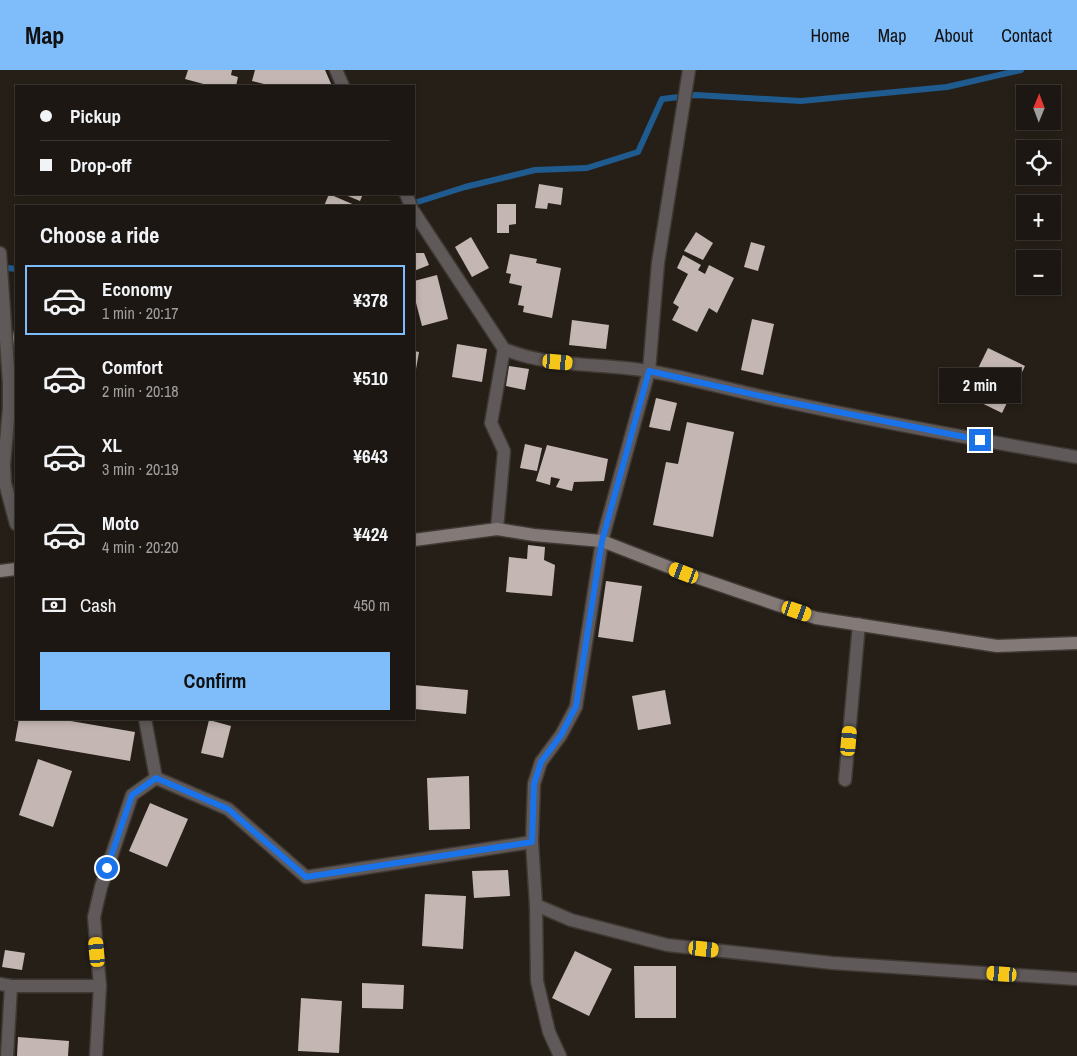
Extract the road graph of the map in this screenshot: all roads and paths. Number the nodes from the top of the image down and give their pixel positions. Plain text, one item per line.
1 (336, 70) edge
2 (688, 74) edge
3 (343, 85) edge
4 (415, 216) edge
5 (0, 253) edge
6 (1, 282) edge
7 (504, 348) junction
8 (649, 371) junction
9 (1077, 456) edge
10 (15, 520) edge
11 (497, 529) junction
12 (415, 540) edge
13 (602, 541) junction
14 (15, 569) edge
15 (0, 571) edge
16 (859, 624) junction
17 (1077, 642) edge
18 (145, 720) edge
19 (156, 778) junction
20 (845, 780) dead end
21 (532, 842) junction
22 (536, 905) junction
23 (1077, 979) edge
24 (6, 985) edge
25 (100, 986) junction
26 (7, 1056) edge
27 (96, 1056) edge
28 (560, 1056) edge

1 - 3 street
2 - 8 street
4 - 7 street
5 - 6 street
6 - 10 street
7 - 8 street
7 - 11 street
8 - 9 street
8 - 13 street
11 - 12 street
11 - 13 street
13 - 16 street
13 - 21 street
14 - 15 street
16 - 17 street
16 - 20 street
18 - 19 street
19 - 21 street
19 - 25 street
21 - 22 street
22 - 23 street
22 - 28 street
24 - 25 street
24 - 26 street
25 - 27 street

